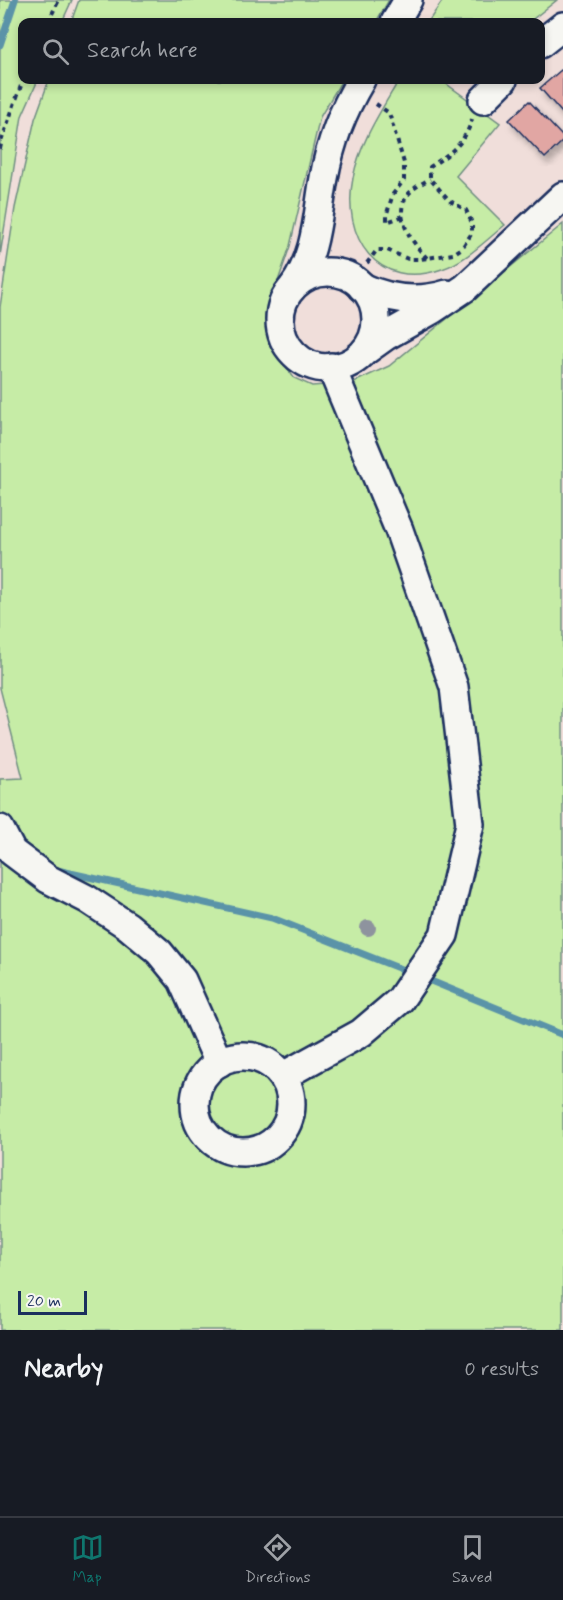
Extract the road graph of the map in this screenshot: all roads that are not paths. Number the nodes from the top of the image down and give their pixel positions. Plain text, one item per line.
1 (408, 0) edge
2 (397, 18) edge
3 (563, 26) edge
4 (545, 40) edge
5 (499, 84) edge
6 (358, 85) edge
7 (483, 100) road end
8 (563, 196) edge
9 (320, 202) junction
10 (475, 280) junction
11 (358, 283) junction
12 (293, 288) junction
13 (364, 352) junction
14 (330, 367) junction
15 (0, 830) edge
16 (219, 1063) junction
17 (283, 1076) junction

1 - 2 street
3 - 4 street
5 - 7 street
6 - 9 street
8 - 10 street
9 - 11 street
9 - 12 street
10 - 11 street
10 - 13 street
11 - 12 street
11 - 13 street
12 - 14 street
13 - 14 street
14 - 17 street
15 - 16 street
16 - 17 street
16 - 17 street

